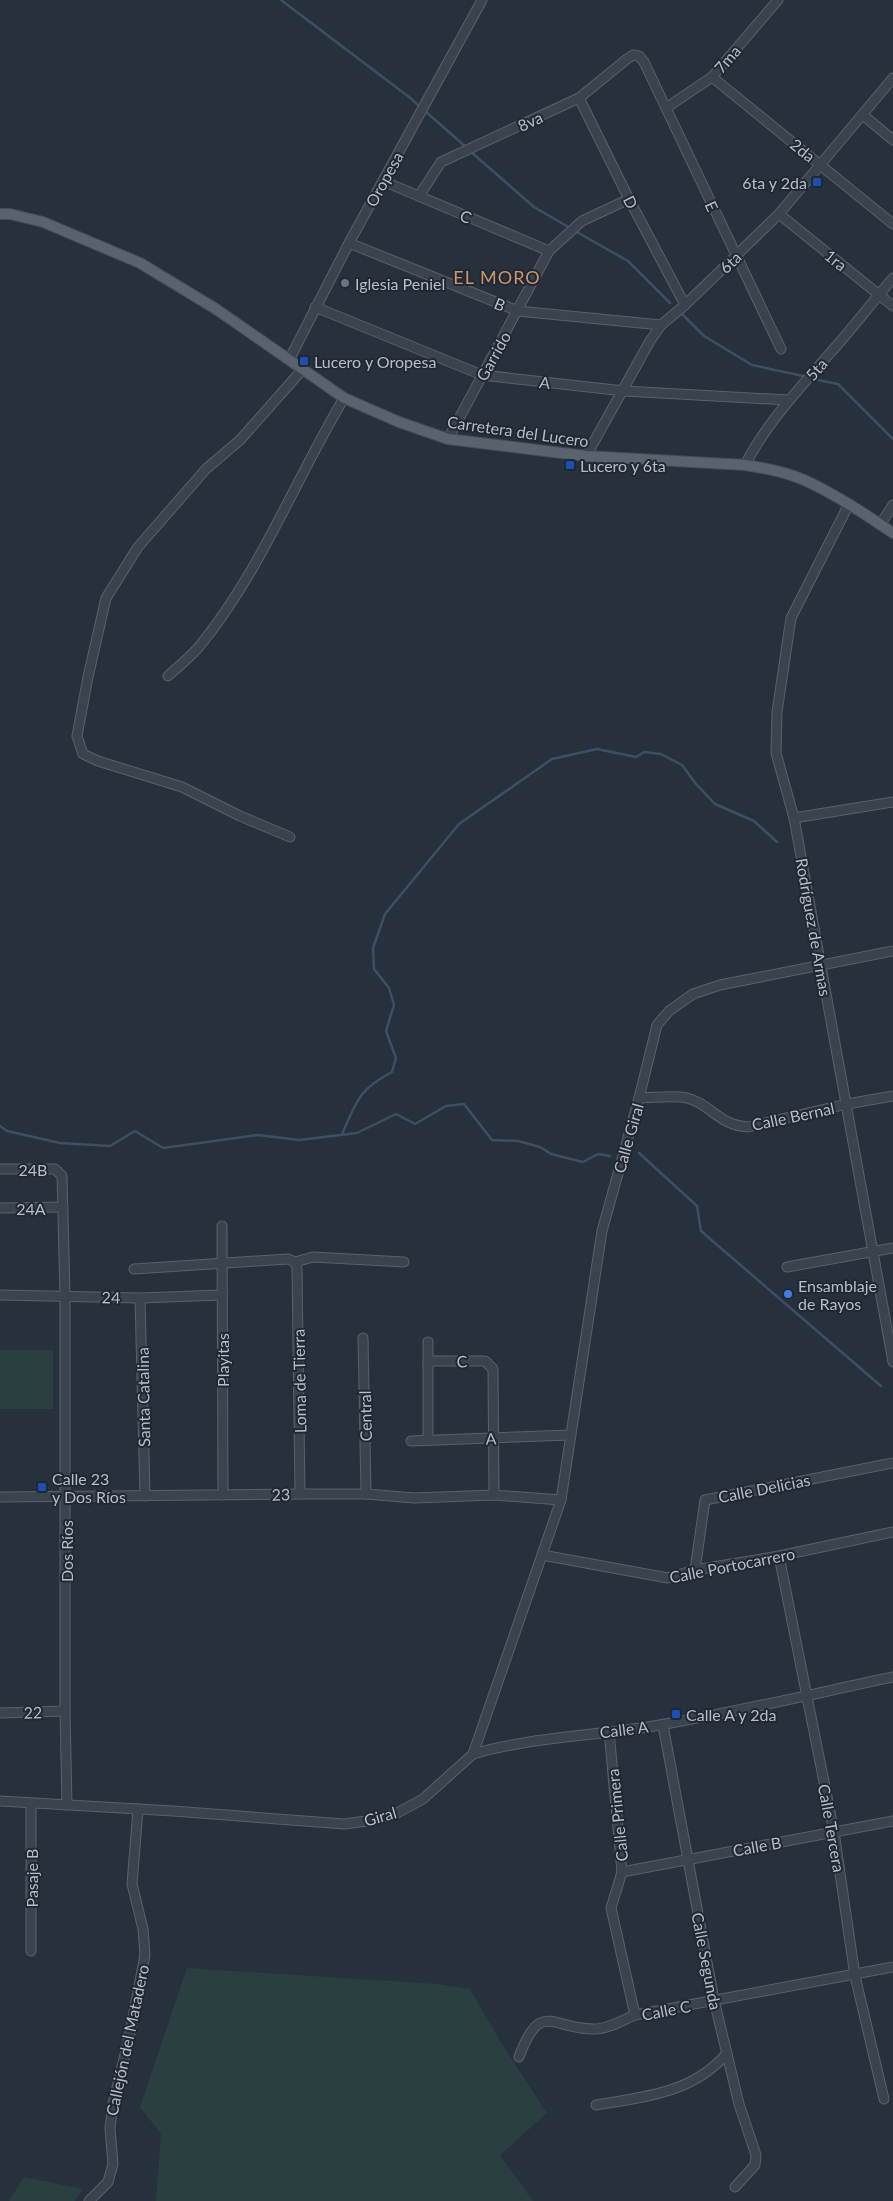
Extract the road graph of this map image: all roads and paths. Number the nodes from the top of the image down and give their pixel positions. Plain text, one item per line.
1 (482, 0) edge
2 (778, 0) edge
3 (644, 62) joint
4 (712, 77) junction
5 (893, 78) edge
6 (579, 98) junction
7 (666, 108) junction
8 (863, 115) junction
9 (893, 140) edge
10 (821, 164) junction
11 (383, 181) junction
12 (419, 196) junction
13 (629, 200) junction
14 (0, 214) edge
15 (779, 214) junction
16 (893, 224) edge
17 (348, 243) junction
18 (549, 251) junction
19 (736, 257) junction
20 (893, 278) edge
21 (879, 294) junction
22 (685, 305) junction
23 (893, 306) edge
24 (315, 307) junction
25 (518, 311) junction
26 (661, 325) junction
27 (781, 349) dead end
28 (289, 360) junction
29 (302, 370) junction
30 (482, 374) junction
31 (624, 391) junction
32 (344, 398) junction
33 (788, 400) junction
34 (448, 439) junction
35 (586, 456) junction
36 (745, 465) junction
37 (848, 504) junction
38 (893, 506) edge
39 (880, 525) junction
40 (893, 533) edge
41 (168, 676) dead end
42 (893, 802) edge
43 (794, 818) junction
44 (290, 837) dead end
45 (893, 951) edge
46 (821, 964) junction
47 (893, 1096) edge
48 (639, 1098) junction
49 (846, 1104) junction
50 (0, 1169) edge
51 (62, 1176) joint
52 (0, 1208) edge
53 (63, 1208) junction
54 (222, 1226) dead end
55 (893, 1248) edge
56 (872, 1251) junction
57 (404, 1262) dead end
58 (223, 1264) junction
59 (296, 1265) junction
60 (787, 1267) dead end
61 (134, 1269) dead end
62 (0, 1295) edge
63 (221, 1295) junction
64 (65, 1296) junction
65 (140, 1298) junction
66 (363, 1338) dead end
67 (428, 1342) dead end
68 (428, 1362) junction
69 (893, 1362) edge
70 (570, 1435) junction
71 (495, 1437) junction
72 (428, 1440) junction
73 (411, 1441) dead end
74 (893, 1463) edge
75 (300, 1494) junction
76 (366, 1494) junction
77 (223, 1495) junction
78 (494, 1495) junction
79 (66, 1496) junction
80 (145, 1496) junction
81 (0, 1497) edge
82 (561, 1500) junction
83 (893, 1532) edge
84 (542, 1555) junction
85 (779, 1556) junction
86 (695, 1570) junction
87 (893, 1677) edge
88 (806, 1696) junction
89 (65, 1712) junction
90 (0, 1713) edge
91 (663, 1725) junction
92 (608, 1731) junction
93 (473, 1754) junction
94 (0, 1801) edge
95 (31, 1804) junction
96 (68, 1805) junction
97 (138, 1809) junction
98 (893, 1821) edge
99 (834, 1832) junction
100 (689, 1858) junction
101 (622, 1872) junction
102 (31, 1951) dead end
103 (893, 1968) edge
104 (855, 1976) junction
105 (714, 2000) junction
106 (635, 2015) junction
107 (727, 2053) junction
108 (519, 2057) dead end
109 (884, 2099) dead end
110 (596, 2105) dead end
111 (734, 2187) dead end
112 (89, 2201) edge

1 - 11 street, Oropesa
2 - 4 street, 7ma
3 - 6 street, 8va
3 - 7 street, E
4 - 7 street, 7ma
4 - 10 street, 2da
5 - 8 street, 6ta
6 - 12 street, 8va
6 - 13 street, D
7 - 19 street, E
8 - 9 street
8 - 10 street, 6ta
10 - 15 street, 6ta
10 - 16 street, 2da
11 - 12 street, C
11 - 17 street, Oropesa
12 - 18 street, C
13 - 18 street, Garrido
13 - 22 street, D
14 - 28 main road, Carretera del Lucero
15 - 19 street, 6ta
15 - 21 street, 1ra
17 - 24 street, Oropesa
17 - 25 street, B
18 - 25 street, Garrido
19 - 22 street, 6ta
19 - 27 street, E
20 - 21 street, 5ta
21 - 23 street, 1ra
21 - 33 street, 5ta
22 - 26 street, 6ta
24 - 28 street, Oropesa
24 - 30 street, A
25 - 26 street, B
25 - 30 street, Garrido
26 - 31 street, 6ta
28 - 29 main road, Carretera del Lucero
29 - 32 main road, Carretera del Lucero
29 - 44 street
30 - 31 street, A
30 - 34 street, Garrido
31 - 33 street, A
31 - 35 street, 6ta
32 - 34 main road, Carretera del Lucero
32 - 41 street
33 - 36 street, 5ta
34 - 35 main road, Carretera del Lucero
35 - 36 main road, Carretera del Lucero
36 - 37 main road, Carretera del Lucero
37 - 39 main road, Carretera del Lucero
37 - 43 street, Rodríguez de Armas
38 - 39 street
39 - 40 main road, Carretera del Lucero
42 - 43 street
43 - 46 street, Rodríguez de Armas
45 - 46 street, Calle Giral
46 - 48 street, Calle Giral
46 - 49 street, Rodríguez de Armas
47 - 49 street, Calle Bernal
48 - 49 street, Calle Bernal
48 - 70 street, Calle Giral
49 - 56 street, Rodríguez de Armas
50 - 51 street, 24B
51 - 53 street, Dos Ríos
52 - 53 street, 24A
53 - 64 street, Dos Ríos
54 - 58 street, Playitas
55 - 56 street
56 - 60 street
56 - 69 street, Rodríguez de Armas
57 - 59 street
58 - 59 street
58 - 61 street
58 - 63 street, Playitas
59 - 75 street, Loma de Tierra
62 - 64 street, 24
63 - 65 street, 24
63 - 77 street, Playitas
64 - 65 street, 24
64 - 79 street, Dos Ríos
65 - 80 street, Santa Catalina
66 - 76 street, Central
67 - 68 street
68 - 71 street, C
68 - 72 street
70 - 71 street, A
70 - 82 street, Calle Giral
71 - 72 street, A
71 - 78 street
72 - 73 street, A
74 - 86 street, Calle Delicias
75 - 76 street, 23
75 - 77 street, 23
76 - 78 street, 23
77 - 80 street, 23
78 - 82 street, 23
79 - 80 street, 23
79 - 81 street, 23
79 - 89 street, Dos Ríos
82 - 84 street, Giral
83 - 85 street, Calle Portocarrero
84 - 86 street, Calle Portocarrero
84 - 93 street, Giral
85 - 86 street, Calle Portocarrero
85 - 88 street, Calle Tercera
87 - 88 street, Calle A
88 - 91 street, Calle A
88 - 99 street, Calle Tercera
89 - 90 street, 22
89 - 96 street, Dos Ríos
91 - 92 street, Calle A
91 - 100 street, Calle Segunda
92 - 93 street, Calle A
92 - 101 street, Calle Primera
93 - 97 street, Giral
94 - 95 street, Giral
95 - 96 street, Giral
95 - 102 street, Pasaje B
96 - 97 street, Giral
97 - 112 street, Callejón del Matadero
98 - 99 street, Calle B
99 - 100 street, Calle B
99 - 104 street, Calle Tercera
100 - 101 street, Calle B
100 - 105 street, Calle Segunda
101 - 106 street, Calle Primera
103 - 104 street, Calle C
104 - 105 street, Calle C
104 - 109 street, Calle Tercera
105 - 106 street, Calle C
105 - 107 street, Calle Segunda
106 - 108 street, Calle C
107 - 110 street
107 - 111 street, Calle Segunda

